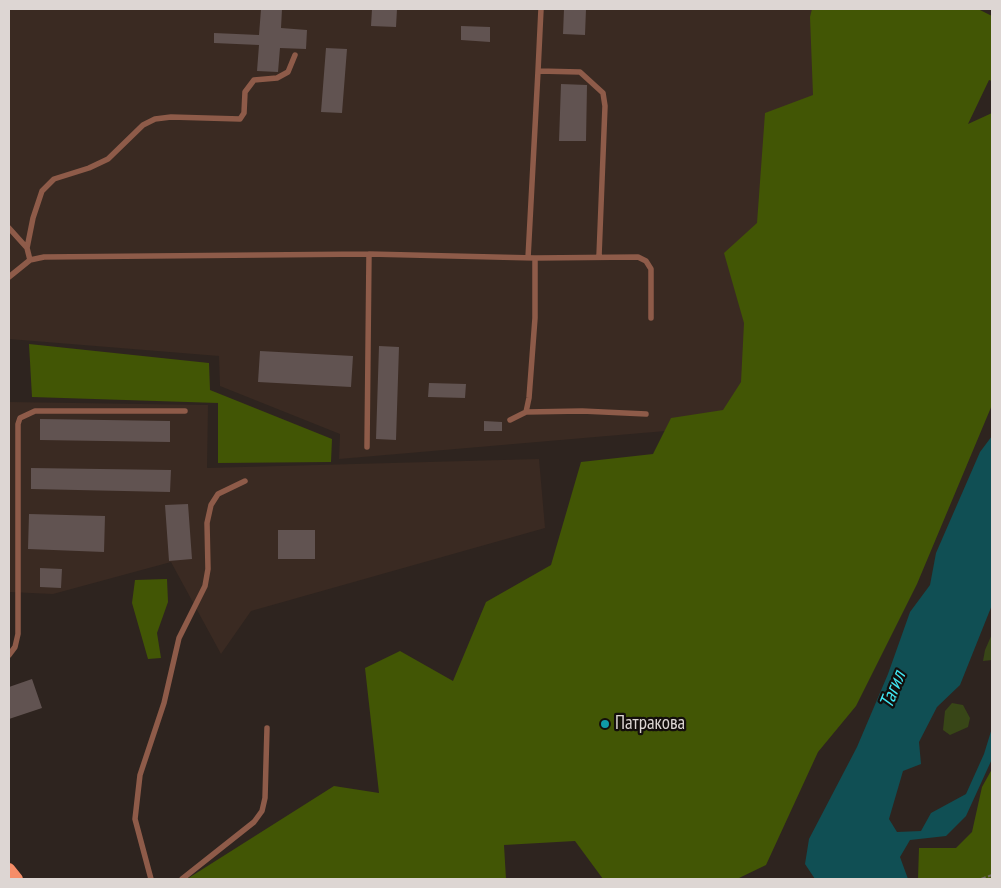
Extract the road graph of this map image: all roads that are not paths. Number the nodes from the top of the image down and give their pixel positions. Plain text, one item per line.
1 (541, 9) edge
2 (295, 54) dead end
3 (538, 71) junction
4 (9, 228) edge
5 (27, 248) junction
6 (369, 254) junction
7 (599, 256) junction
8 (532, 258) junction
9 (30, 260) junction
10 (9, 277) edge
11 (651, 318) dead end
12 (184, 411) dead end
13 (526, 412) junction
14 (646, 414) dead end
15 (510, 420) dead end
16 (367, 447) dead end
17 (245, 482) dead end
18 (9, 655) edge
19 (267, 728) dead end
20 (9, 869) edge
21 (17, 879) edge
22 (151, 879) edge
23 (182, 879) edge

1 - 3 lane
2 - 5 lane
3 - 7 lane
3 - 8 lane
4 - 5 lane
5 - 9 lane
6 - 8 lane
6 - 9 lane
6 - 16 lane
7 - 8 lane
7 - 11 lane
8 - 13 lane
9 - 10 lane
12 - 18 lane
13 - 14 lane
13 - 15 lane
17 - 22 lane
19 - 23 lane
20 - 21 main road

